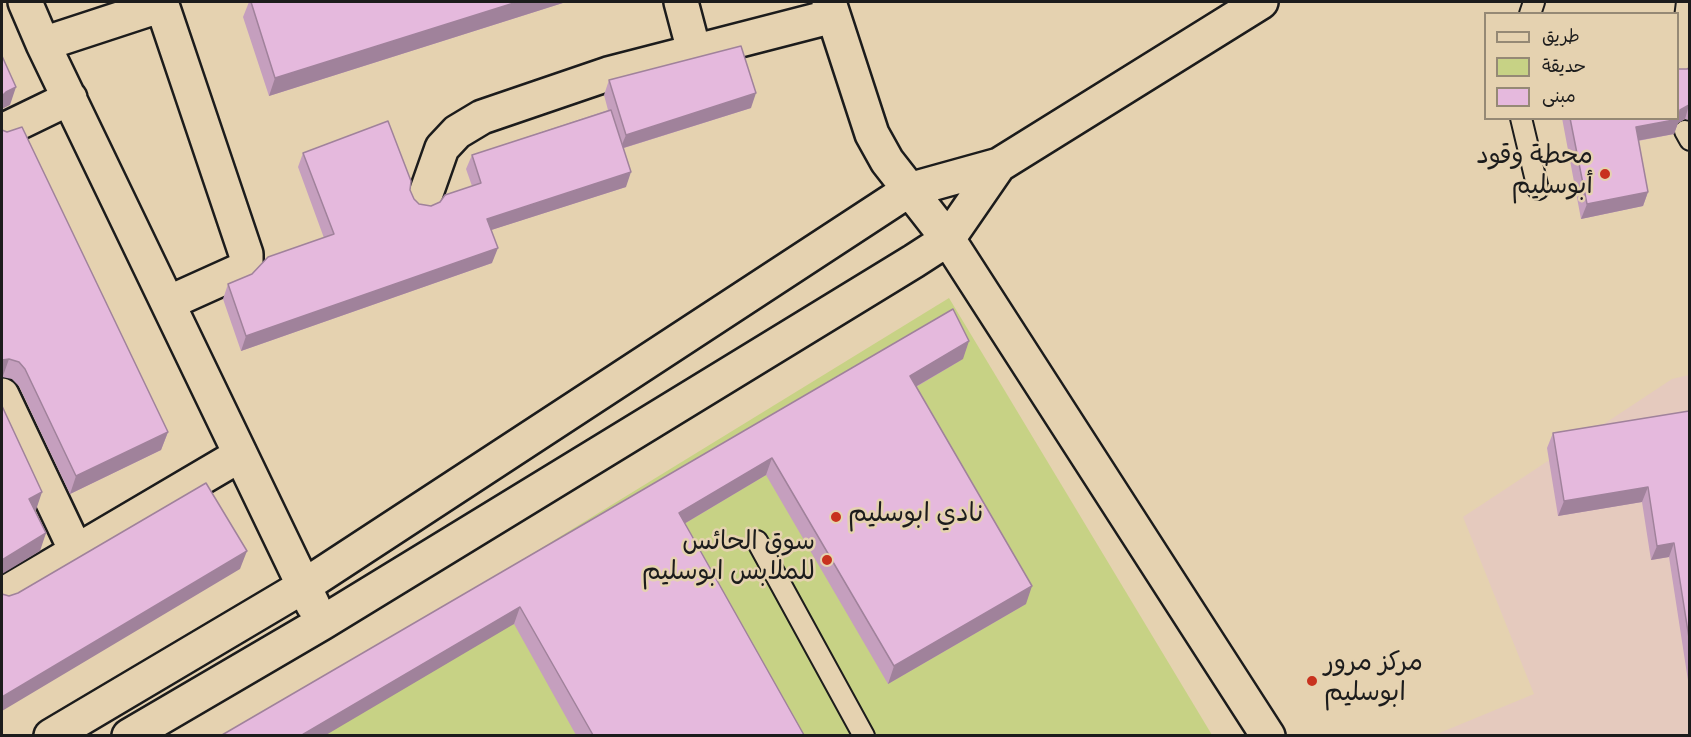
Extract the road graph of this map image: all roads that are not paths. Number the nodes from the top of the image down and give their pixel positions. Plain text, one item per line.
1 (25, 2) edge
2 (681, 2) edge
3 (1261, 2) edge
4 (1687, 2) edge
5 (831, 9) edge
6 (44, 44) junction
7 (694, 51) junction
8 (1679, 59) edge
9 (70, 98) junction
10 (1521, 120) edge
11 (2, 131) edge
12 (999, 165) junction
13 (1538, 189) dead end
14 (909, 190) junction
15 (423, 202) edge
16 (948, 239) junction
17 (168, 303) junction
18 (2, 395) edge
19 (240, 455) junction
20 (757, 541) dead end
21 (76, 552) junction
22 (304, 586) junction
23 (2, 596) edge
24 (322, 623) junction
25 (51, 735) edge
26 (129, 735) edge
27 (864, 735) edge
28 (1268, 735) edge

1 - 6 street
2 - 7 street
3 - 12 street
4 - 8 lane
5 - 7 street
5 - 14 street
6 - 9 street
6 - 17 street
7 - 15 street
9 - 11 street
9 - 17 street
10 - 13 lane
12 - 14 street
12 - 16 street
14 - 16 street
14 - 22 street
16 - 24 street
16 - 28 street
17 - 19 street
18 - 21 street
19 - 21 street
19 - 22 street
20 - 27 lane
21 - 23 street
22 - 24 street
22 - 25 street
24 - 26 street

